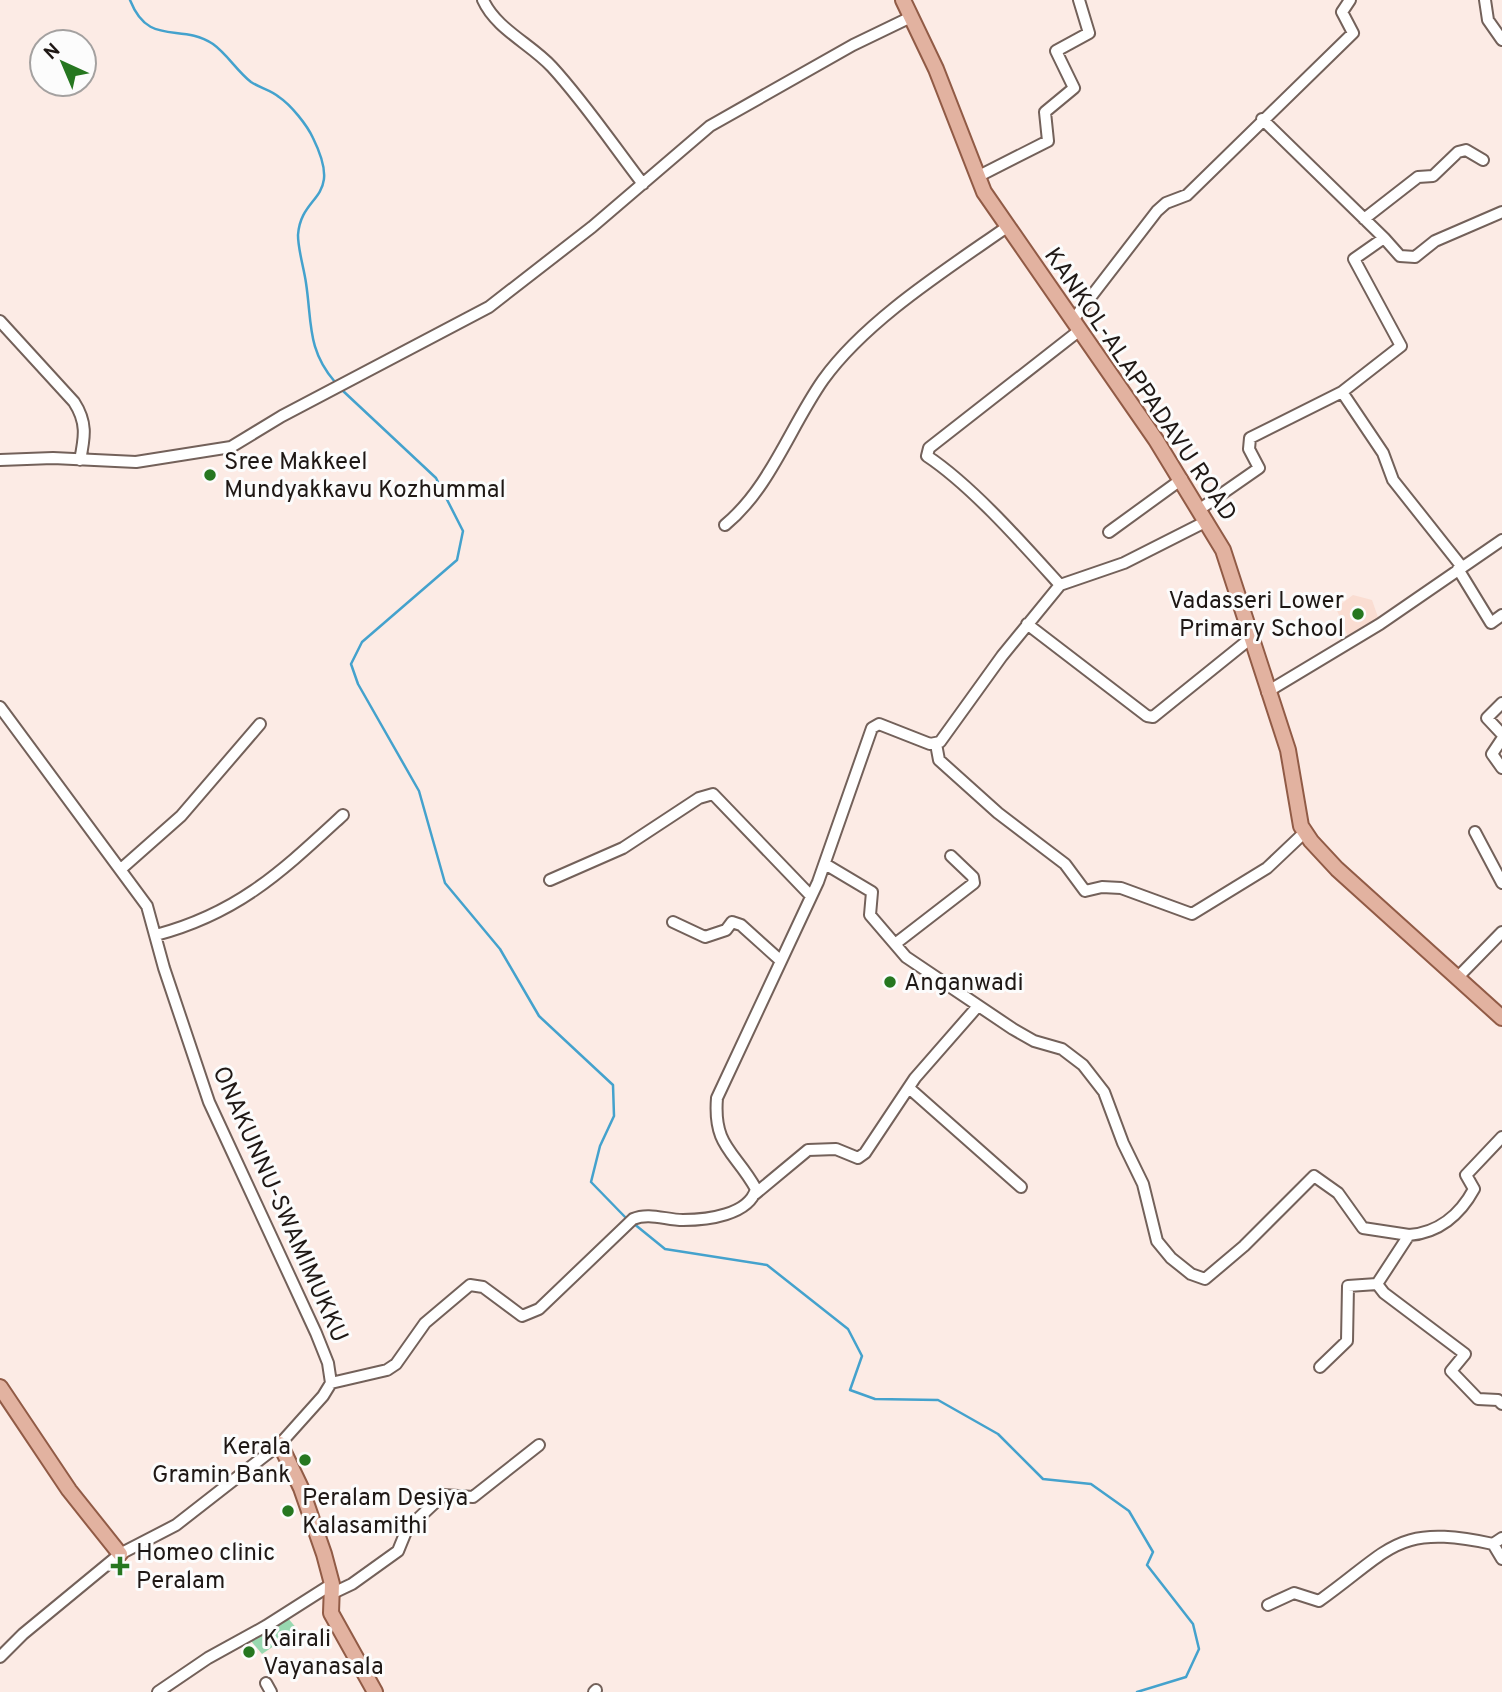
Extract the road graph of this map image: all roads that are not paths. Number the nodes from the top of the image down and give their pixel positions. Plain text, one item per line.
1 (483, 0) edge
2 (903, 0) edge
3 (1079, 0) edge
4 (1350, 0) edge
5 (1485, 0) edge
6 (911, 16) junction
7 (1502, 40) edge
8 (1262, 119) junction
9 (1483, 160) dead end
10 (977, 177) junction
11 (643, 184) junction
12 (1502, 212) edge
13 (1364, 219) junction
14 (1006, 227) junction
15 (1384, 238) junction
16 (0, 321) edge
17 (1077, 325) junction
18 (1342, 392) junction
19 (0, 460) edge
20 (80, 460) junction
21 (1182, 479) junction
22 (1203, 515) junction
23 (725, 525) dead end
24 (1109, 532) dead end
25 (1502, 540) edge
26 (1460, 568) junction
27 (1060, 585) junction
28 (1502, 615) edge
29 (1027, 624) junction
30 (1251, 638) junction
31 (1267, 692) junction
32 (1502, 703) edge
33 (0, 707) edge
34 (260, 723) dead end
35 (1502, 734) edge
36 (1502, 739) edge
37 (936, 744) junction
38 (1502, 768) edge
39 (343, 815) dead end
40 (1305, 832) junction
41 (1475, 832) dead end
42 (951, 856) dead end
43 (825, 864) junction
44 (121, 869) junction
45 (550, 880) dead end
46 (1502, 883) edge
47 (811, 896) junction
48 (673, 922) dead end
49 (1502, 932) edge
50 (156, 934) junction
51 (895, 944) junction
52 (781, 961) junction
53 (1458, 977) junction
54 (978, 1006) junction
55 (1502, 1018) edge
56 (909, 1087) junction
57 (1502, 1137) edge
58 (1021, 1187) dead end
59 (755, 1194) junction
60 (1409, 1235) junction
61 (1377, 1284) junction
62 (1320, 1367) dead end
63 (331, 1383) junction
64 (0, 1387) edge
65 (1502, 1404) edge
66 (280, 1444) junction
67 (539, 1445) dead end
68 (1497, 1541) edge
69 (120, 1554) junction
70 (1502, 1559) edge
71 (331, 1589) junction
72 (1268, 1605) dead end
73 (0, 1657) edge
74 (158, 1692) edge
75 (375, 1692) edge

1 - 11 street
2 - 6 main road, KANKOL-ALAPPADAVU ROAD
3 - 10 street
4 - 8 street
5 - 7 street
6 - 10 main road, KANKOL-ALAPPADAVU ROAD
6 - 11 street
8 - 13 street
8 - 17 street
9 - 13 street
10 - 14 main road, KANKOL-ALAPPADAVU ROAD
11 - 20 street
12 - 15 street
13 - 15 street
14 - 17 main road, KANKOL-ALAPPADAVU ROAD
14 - 23 street
15 - 18 street
16 - 20 street
17 - 21 main road, KANKOL-ALAPPADAVU ROAD
17 - 27 street
18 - 22 street
18 - 26 street
19 - 20 street
21 - 22 main road, KANKOL-ALAPPADAVU ROAD
21 - 24 street
22 - 27 street
22 - 30 main road, KANKOL-ALAPPADAVU ROAD
25 - 26 street
26 - 28 street
26 - 31 street
27 - 29 street
29 - 30 street
29 - 37 street
30 - 31 main road, KANKOL-ALAPPADAVU ROAD
31 - 40 main road, KANKOL-ALAPPADAVU ROAD
32 - 35 street
33 - 44 street, ONAKUNNU-SWAMIMUKKU
34 - 44 street
36 - 38 street
37 - 40 street
37 - 43 street
39 - 50 street
40 - 53 main road, KANKOL-ALAPPADAVU ROAD
41 - 46 street
42 - 51 street
43 - 47 street
43 - 51 street
44 - 50 street, ONAKUNNU-SWAMIMUKKU
45 - 47 street
47 - 52 street
48 - 52 street
49 - 53 street
50 - 63 street, ONAKUNNU-SWAMIMUKKU
51 - 54 street
52 - 59 street
53 - 55 main road, KANKOL-ALAPPADAVU ROAD
54 - 56 street
54 - 60 street
56 - 58 street
56 - 59 street
57 - 60 street
59 - 63 street
60 - 61 street
61 - 62 street
61 - 65 street
63 - 66 street, ONAKUNNU-SWAMIMUKKU
64 - 69 main road
66 - 69 street, ONAKUNNU-SWAMIMUKKU
66 - 71 main road
67 - 71 street
68 - 70 street
68 - 72 street
69 - 73 street, ONAKUNNU-SWAMIMUKKU
71 - 74 street
71 - 75 main road

